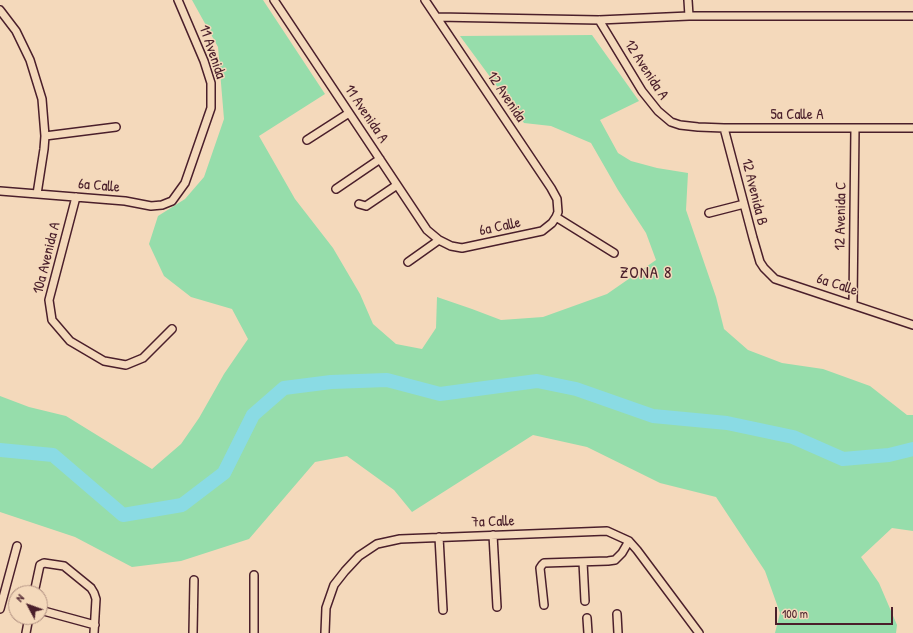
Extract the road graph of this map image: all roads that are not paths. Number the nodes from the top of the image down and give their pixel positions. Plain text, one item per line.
1 (178, 0) edge
2 (274, 0) edge
3 (426, 0) edge
4 (688, 0) edge
5 (0, 10) edge
6 (689, 16) junction
7 (913, 16) edge
8 (437, 17) junction
9 (599, 20) junction
10 (349, 113) junction
11 (680, 125) joint
12 (116, 127) dead end
13 (724, 128) junction
14 (855, 128) junction
15 (913, 128) edge
16 (45, 136) junction
17 (307, 140) dead end
18 (380, 159) junction
19 (185, 183) joint
20 (397, 185) junction
21 (336, 189) dead end
22 (0, 191) edge
23 (37, 194) junction
24 (76, 197) junction
25 (359, 204) dead end
26 (744, 204) junction
27 (709, 213) dead end
28 (557, 215) junction
29 (439, 240) junction
30 (614, 253) dead end
31 (408, 262) dead end
32 (760, 262) joint
33 (853, 304) junction
34 (913, 325) edge
35 (172, 329) dead end
36 (493, 535) junction
37 (439, 537) junction
38 (629, 541) junction
39 (17, 546) dead end
40 (583, 562) junction
41 (254, 575) dead end
42 (194, 580) dead end
43 (36, 585) edge
44 (585, 601) dead end
45 (544, 605) dead end
46 (497, 607) dead end
47 (0, 609) edge
48 (443, 610) dead end
49 (48, 612) edge
50 (617, 614) dead end
51 (587, 618) dead end
52 (95, 625) junction
53 (94, 633) edge
54 (193, 633) edge
55 (254, 633) edge
56 (324, 633) edge
57 (588, 633) edge
58 (618, 633) edge
59 (700, 633) edge

1 - 19 street, 11 Avenida
2 - 10 street, 11 Avenida A
3 - 8 street, 12 Avenida
4 - 6 street
5 - 16 street
6 - 7 street
6 - 9 street
8 - 9 street
8 - 28 street, 12 Avenida
9 - 11 street, 12 Avenida A
10 - 17 street
10 - 18 street, 11 Avenida A
11 - 13 street, 5a Calle A
12 - 16 street
13 - 14 street, 5a Calle A
13 - 26 street, 12 Avenida B
14 - 15 street, 5a Calle A
14 - 33 street, 12 Avenida C
16 - 23 street
18 - 20 street, 11 Avenida A
18 - 21 street
19 - 24 street, 6a Calle
20 - 25 street
20 - 29 street, 11 Avenida A
22 - 23 street, 6a Calle
23 - 24 street, 6a Calle
24 - 35 street, 10a Avenida A
26 - 27 street
26 - 32 street, 12 Avenida B
28 - 29 street, 6a Calle
28 - 30 street
29 - 31 street
32 - 33 street, 6a Calle
33 - 34 street, 6a Calle
36 - 37 street, 7a Calle
36 - 38 street, 7a Calle
36 - 46 street
37 - 48 street
37 - 56 street, 7a Calle
38 - 40 street
38 - 59 street
39 - 47 street
40 - 44 street
40 - 45 street
41 - 55 street
42 - 54 street
43 - 52 street
49 - 52 street
50 - 58 street
51 - 57 street
52 - 53 street

